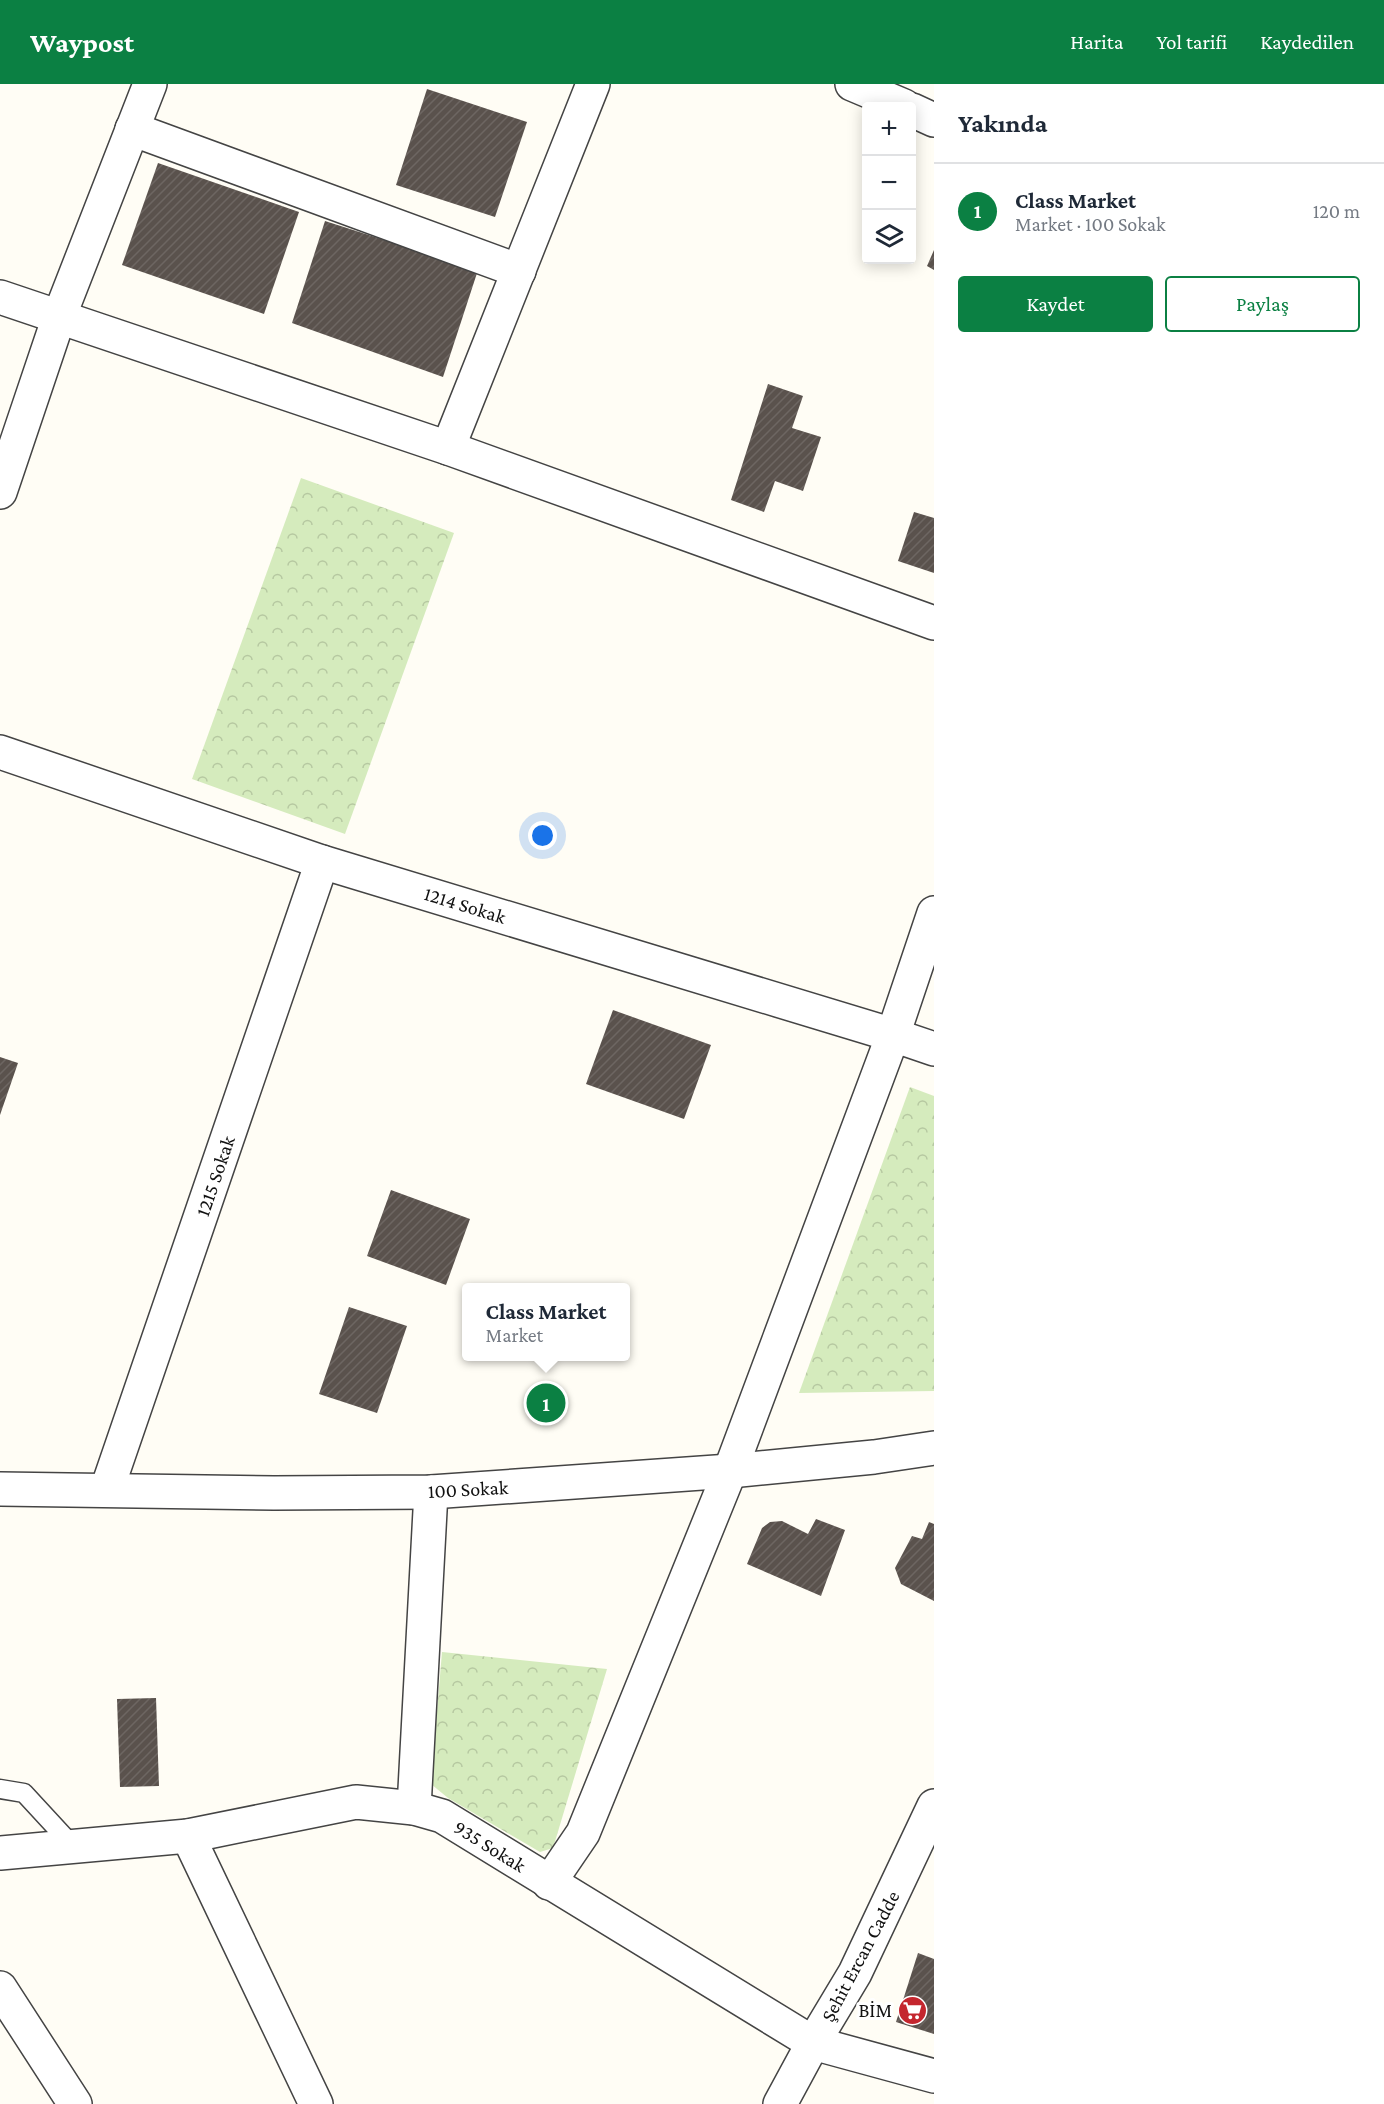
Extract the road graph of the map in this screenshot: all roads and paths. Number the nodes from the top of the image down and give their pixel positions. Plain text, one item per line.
1 (150, 84) edge
2 (593, 84) edge
3 (852, 84) edge
4 (895, 102) edge
5 (916, 112) edge
6 (934, 120) edge
7 (132, 129) junction
8 (519, 271) junction
9 (0, 297) edge
10 (59, 317) junction
11 (448, 448) junction
12 (0, 492) edge
13 (934, 623) edge
14 (0, 752) edge
15 (322, 862) junction
16 (934, 913) edge
17 (893, 1035) junction
18 (934, 1049) edge
19 (934, 1448) edge
20 (730, 1471) junction
21 (0, 1489) edge
22 (107, 1489) junction
23 (431, 1491) junction
24 (0, 1789) edge
25 (934, 1806) edge
26 (414, 1808) junction
27 (188, 1836) junction
28 (72, 1845) junction
29 (0, 1853) edge
30 (549, 1883) junction
31 (0, 1988) edge
32 (813, 2043) junction
33 (934, 2076) edge
34 (75, 2104) edge
35 (316, 2104) edge
36 (780, 2104) edge

1 - 7 street
2 - 8 street
3 - 4 street
5 - 6 street
7 - 8 street
7 - 10 street
8 - 11 street
9 - 10 street
10 - 11 street
10 - 12 street
11 - 13 street
14 - 15 street, 1214 Sokak
15 - 17 street, 1214 Sokak
15 - 22 street, 1215 Sokak
16 - 17 street
17 - 18 street, 1214 Sokak
17 - 20 street
19 - 20 street, 100 Sokak
20 - 23 street, 100 Sokak
20 - 30 street
21 - 22 street, 100 Sokak
22 - 23 street, 100 Sokak
23 - 26 street
24 - 28 lane
25 - 32 street, Şehit Ercan Cadde
26 - 27 street, 935 Sokak
26 - 30 street, 935 Sokak
27 - 28 street, 935 Sokak
27 - 35 street
28 - 29 street, 935 Sokak
30 - 32 street, 935 Sokak
31 - 34 street
32 - 33 street, 935 Sokak
32 - 36 street, Şehit Ercan Cadde

